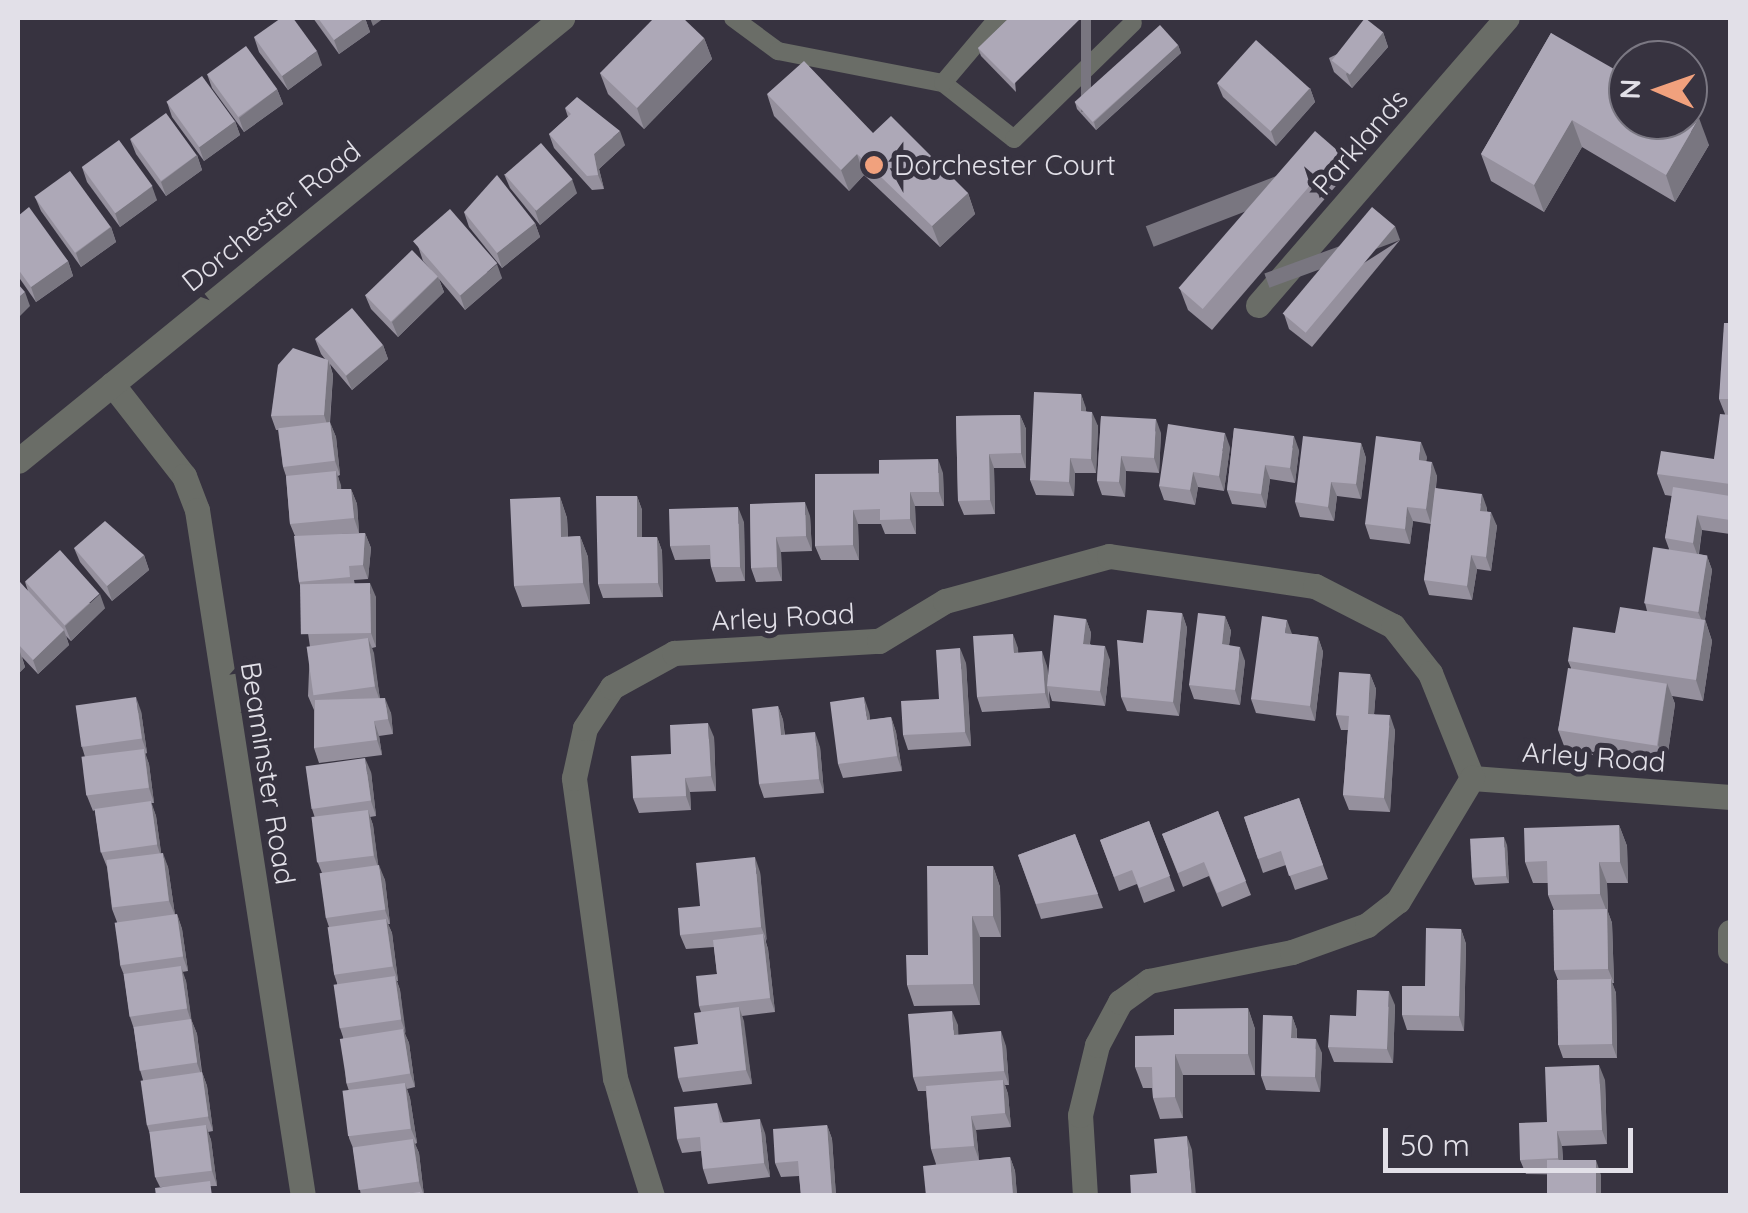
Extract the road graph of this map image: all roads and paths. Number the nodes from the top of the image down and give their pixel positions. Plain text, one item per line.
1 (562, 18) edge
2 (733, 18) edge
3 (998, 18) edge
4 (1507, 18) edge
5 (1133, 22) dead end
6 (942, 82) junction
7 (1258, 305) dead end
8 (112, 384) junction
9 (18, 461) edge
10 (1472, 778) junction
11 (1730, 797) edge
12 (1730, 932) edge
13 (1730, 951) edge
14 (303, 1196) edge
15 (652, 1196) edge
16 (1085, 1196) edge

1 - 8 street, Dorchester Road
2 - 6 lane
3 - 6 lane
4 - 7 street, Parklands
5 - 6 lane
8 - 9 street, Dorchester Road
8 - 14 street, Beaminster Road
10 - 11 street, Arley Road
10 - 15 street, Arley Road
10 - 16 street
12 - 13 street

